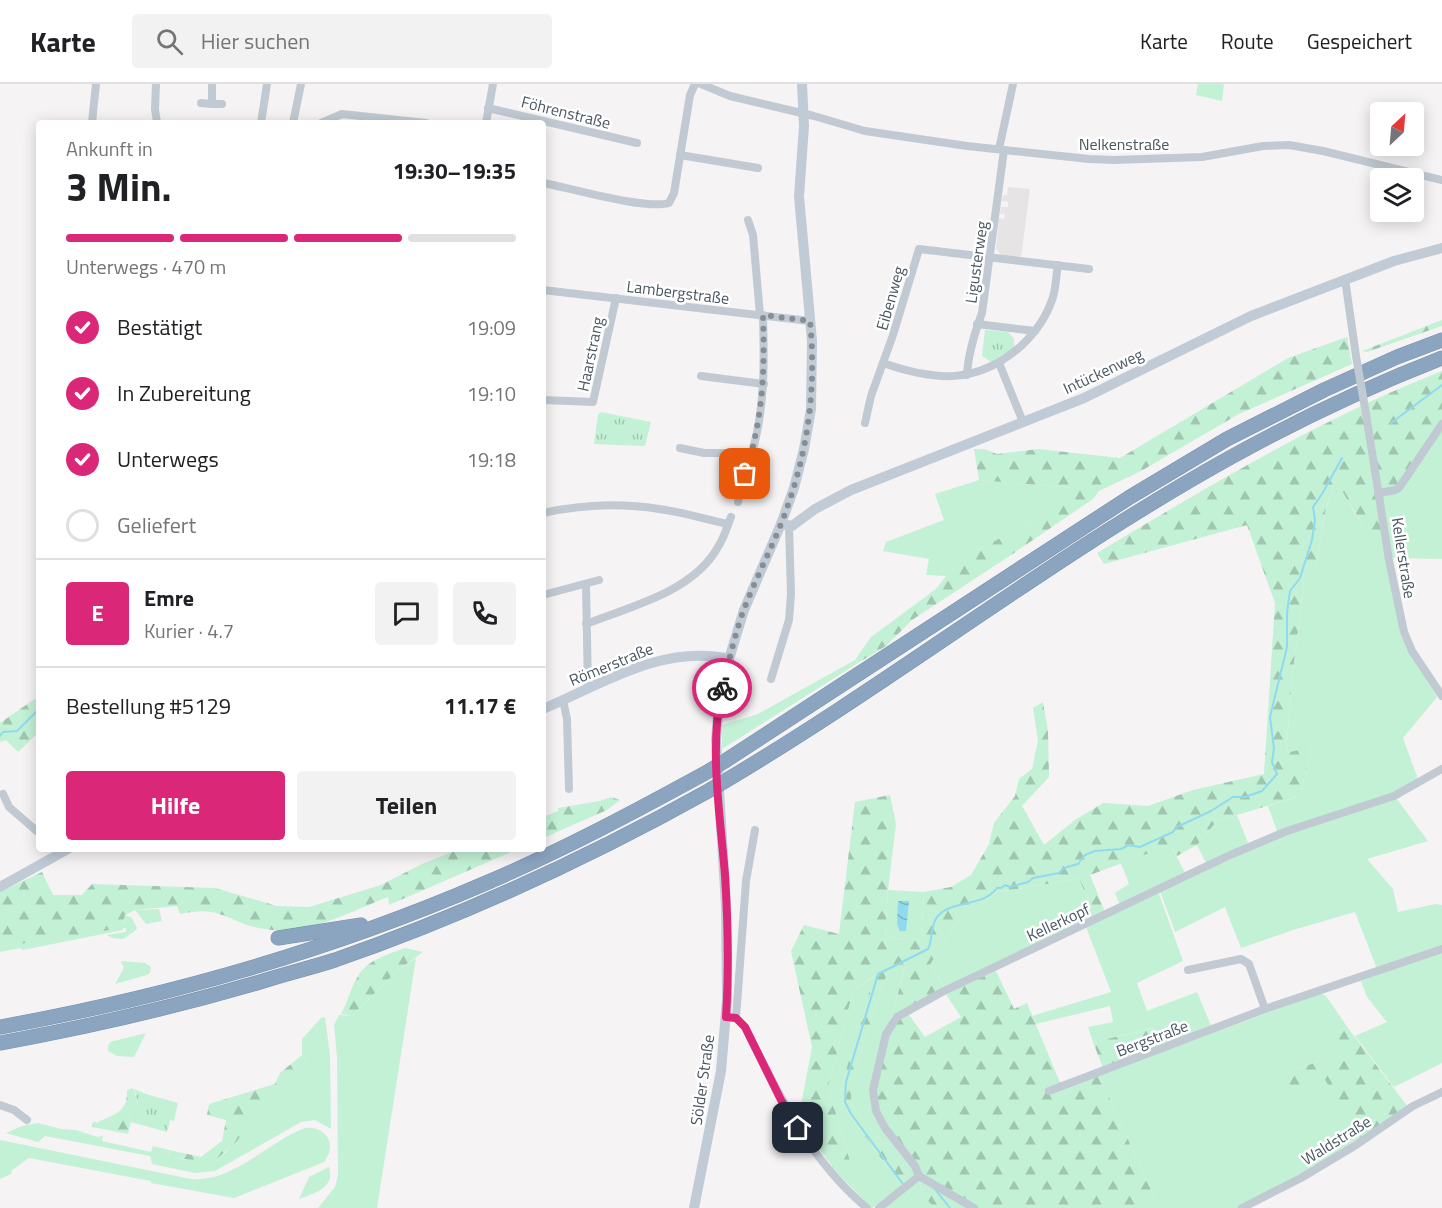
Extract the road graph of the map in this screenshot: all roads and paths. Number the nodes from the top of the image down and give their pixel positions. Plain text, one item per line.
1 (96, 84) edge
2 (156, 84) edge
3 (213, 84) edge
4 (267, 84) edge
5 (301, 84) edge
6 (493, 84) edge
7 (695, 84) edge
8 (701, 84) edge
9 (802, 84) edge
10 (1013, 84) edge
11 (201, 103) dead end
12 (212, 104) junction
13 (222, 104) dead end
14 (488, 108) junction
15 (804, 114) junction
16 (92, 120) edge
17 (157, 120) edge
18 (261, 120) edge
19 (294, 120) edge
20 (328, 120) edge
21 (398, 120) edge
22 (486, 120) edge
23 (539, 120) edge
24 (546, 122) edge
25 (637, 143) dead end
26 (1002, 150) junction
27 (680, 155) junction
28 (758, 168) dead end
29 (1442, 180) edge
30 (546, 184) edge
31 (748, 220) dead end
32 (1442, 248) edge
33 (991, 257) junction
34 (1058, 265) junction
35 (1089, 269) dead end
36 (1346, 279) junction
37 (546, 290) edge
38 (616, 298) junction
39 (761, 315) junction
40 (810, 321) junction
41 (977, 324) junction
42 (1035, 331) junction
43 (1442, 340) edge
44 (1442, 358) edge
45 (884, 363) junction
46 (999, 363) junction
47 (967, 375) junction
48 (701, 376) dead end
49 (764, 384) junction
50 (546, 400) edge
51 (1023, 422) junction
52 (865, 423) dead end
53 (1442, 424) edge
54 (681, 448) dead end
55 (752, 453) junction
56 (1380, 493) junction
57 (738, 502) dead end
58 (546, 513) edge
59 (785, 525) junction
60 (599, 580) dead end
61 (586, 584) junction
62 (546, 594) edge
63 (586, 624) junction
64 (729, 659) junction
65 (771, 679) dead end
66 (588, 689) junction
67 (1442, 696) edge
68 (563, 700) junction
69 (546, 708) edge
70 (1442, 770) edge
71 (569, 789) dead end
72 (3, 794) dead end
73 (36, 830) edge
74 (755, 830) dead end
75 (52, 853) edge
76 (0, 887) edge
77 (381, 924) junction
78 (422, 928) junction
79 (278, 938) dead end
80 (1442, 949) edge
81 (362, 961) dead end
82 (1188, 970) dead end
83 (1265, 1009) junction
84 (731, 1017) junction
85 (0, 1028) edge
86 (0, 1043) edge
87 (1049, 1091) dead end
88 (1442, 1092) edge
89 (0, 1105) edge
90 (27, 1120) dead end
91 (919, 1176) junction
92 (694, 1208) edge
93 (867, 1208) edge
94 (879, 1208) edge
95 (974, 1208) edge
96 (1242, 1208) edge

1 - 16 street
2 - 17 street
3 - 12 street
4 - 18 street
5 - 19 street
6 - 14 street
7 - 27 street
8 - 15 street, Nelkenstraße
9 - 15 main road, Sölder Straße
10 - 26 street, Ligusterweg
11 - 12 street
12 - 13 street
14 - 22 street
14 - 23 street, Föhrenstraße
15 - 26 street, Nelkenstraße
15 - 40 main road, Sölder Straße
20 - 21 street
24 - 25 street, Föhrenstraße
26 - 29 street, Nelkenstraße
26 - 33 street, Ligusterweg
27 - 28 street
27 - 30 street
31 - 39 street
32 - 36 main road, Intückenweg
33 - 34 street
33 - 41 street, Ligusterweg
33 - 45 street, Eibenweg
34 - 35 street
34 - 42 street
36 - 51 main road, Intückenweg
36 - 56 street, Kellerstraße, bridge
37 - 38 street, Lambergstraße
38 - 39 street, Lambergstraße
38 - 50 street, Haarstrang
39 - 40 street, Lambergstraße
39 - 49 street
40 - 59 main road, Sölder Straße
41 - 42 street
41 - 47 street, Ligusterweg
42 - 46 street
43 - 77 highway, bridge
44 - 78 highway, bridge
45 - 47 street
45 - 52 street, Eibenweg
46 - 47 street
46 - 51 street
48 - 49 street
49 - 55 street
51 - 59 main road, Intückenweg
53 - 56 street
54 - 55 street
55 - 57 street
56 - 67 street, Kellerstraße
58 - 63 street
59 - 64 main road, Sölder Straße
59 - 65 street
60 - 61 street
61 - 62 street
61 - 63 street
63 - 66 street
64 - 66 main road, Römerstraße
64 - 84 main road, Sölder Straße
66 - 68 main road, Römerstraße
68 - 69 main road, Römerstraße
68 - 71 street
70 - 91 street, Kellerkopf
72 - 73 street
74 - 84 street
75 - 76 main road
77 - 79 highway
77 - 85 highway
78 - 81 highway
78 - 86 highway
80 - 83 street, Bergstraße
82 - 83 street
83 - 87 street, Bergstraße
84 - 92 main road, Sölder Straße
84 - 93 street
88 - 96 street, Waldstraße
89 - 90 street
91 - 94 street
91 - 95 street

